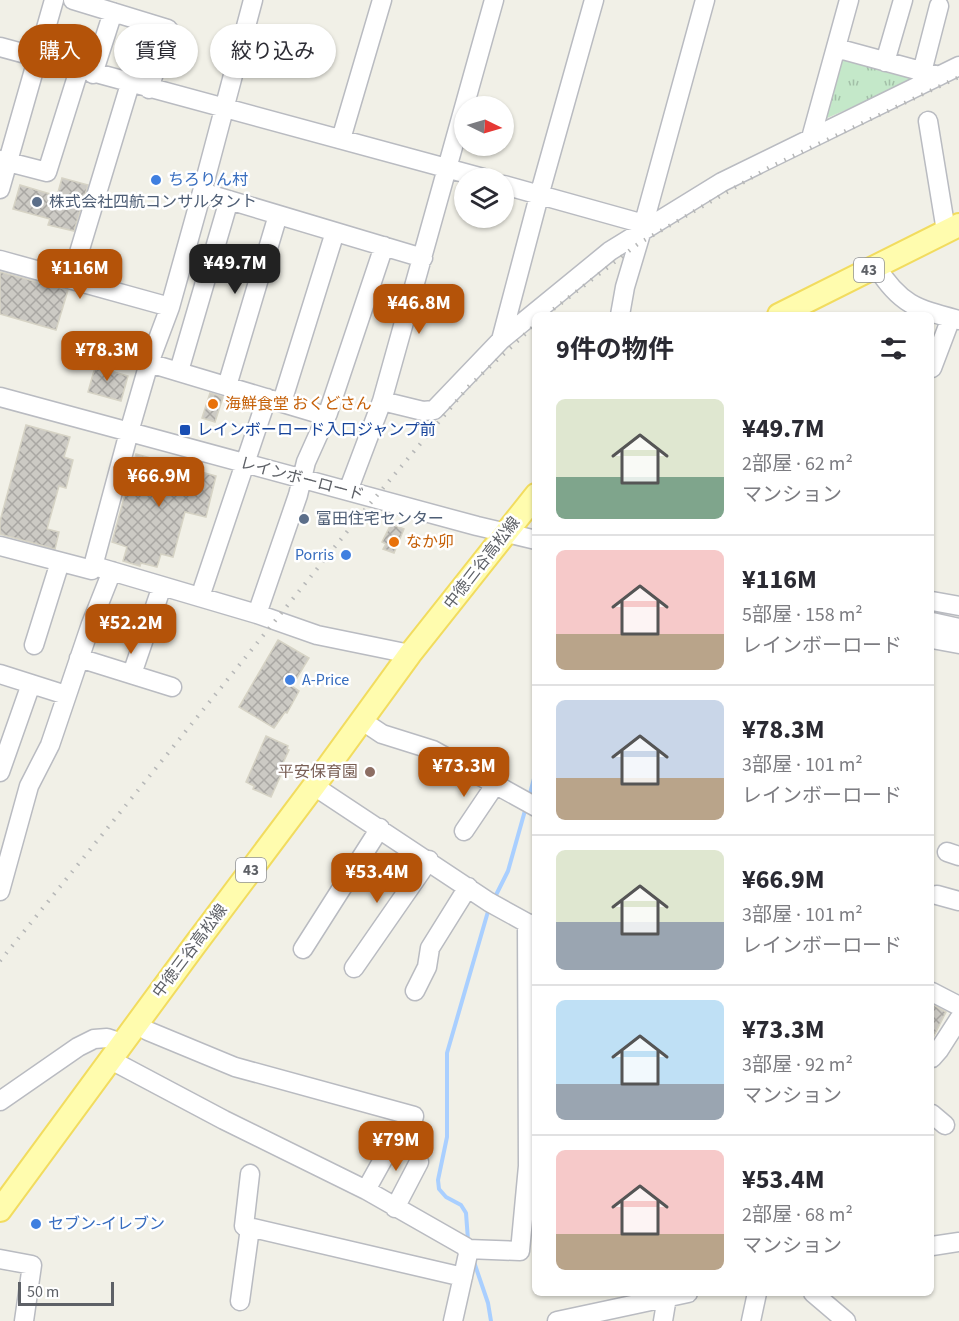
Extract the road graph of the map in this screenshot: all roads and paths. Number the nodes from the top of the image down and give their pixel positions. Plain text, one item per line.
1 (54, 0) edge
2 (73, 0) edge
3 (253, 0) edge
4 (382, 0) edge
5 (494, 0) edge
6 (594, 0) edge
7 (705, 0) edge
8 (849, 0) edge
9 (903, 0) edge
10 (939, 6) dead end
11 (113, 12) junction
12 (47, 24) edge
13 (102, 36) edge
14 (0, 47) edge
15 (836, 48) junction
16 (18, 52) edge
17 (885, 62) junction
18 (959, 66) edge
19 (930, 74) junction
20 (102, 76) edge
21 (31, 78) edge
22 (84, 78) edge
23 (130, 84) junction
24 (148, 89) junction
25 (224, 108) junction
26 (928, 120) dead end
27 (811, 138) junction
28 (341, 139) junction
29 (4, 161) edge
30 (446, 167) junction
31 (454, 169) edge
32 (514, 188) edge
33 (0, 189) edge
34 (202, 192) junction
35 (539, 196) junction
36 (229, 200) junction
37 (278, 215) junction
38 (643, 227) junction
39 (953, 228) edge
40 (336, 232) junction
41 (384, 246) junction
42 (423, 258) junction
43 (0, 260) edge
44 (876, 266) junction
45 (71, 279) junction
46 (170, 307) junction
47 (535, 312) edge
48 (621, 312) edge
49 (785, 312) edge
50 (929, 312) edge
51 (934, 313) edge
52 (532, 315) edge
53 (955, 319) edge
54 (501, 340) junction
55 (149, 363) junction
56 (934, 364) edge
57 (179, 371) junction
58 (227, 386) junction
59 (0, 397) edge
60 (274, 400) junction
61 (382, 400) junction
62 (326, 416) junction
63 (129, 432) junction
64 (244, 463) junction
65 (302, 478) junction
66 (348, 491) junction
67 (532, 500) edge
68 (505, 532) junction
69 (532, 539) edge
70 (0, 548) edge
71 (60, 562) junction
72 (93, 566) junction
73 (112, 571) junction
74 (162, 586) junction
75 (200, 597) junction
76 (934, 601) edge
77 (959, 606) edge
78 (256, 614) junction
79 (934, 622) edge
80 (959, 628) edge
81 (934, 639) edge
82 (959, 644) edge
83 (34, 645) dead end
84 (410, 654) junction
85 (79, 658) junction
86 (0, 674) edge
87 (132, 674) junction
88 (31, 684) junction
89 (172, 687) dead end
90 (66, 696) junction
91 (361, 720) junction
92 (0, 772) edge
93 (0, 777) edge
94 (495, 785) junction
95 (29, 786) junction
96 (314, 786) junction
97 (530, 805) edge
98 (380, 828) junction
99 (464, 831) dead end
100 (429, 861) junction
101 (2, 873) edge
102 (468, 887) junction
103 (0, 891) edge
104 (938, 895) dead end
105 (959, 901) edge
106 (532, 924) edge
107 (303, 949) dead end
108 (354, 968) dead end
109 (415, 991) dead end
110 (934, 993) edge
111 (959, 1006) edge
112 (959, 1019) edge
113 (136, 1024) junction
114 (116, 1052) junction
115 (934, 1056) edge
116 (0, 1101) edge
117 (419, 1162) dead end
118 (250, 1174) dead end
119 (366, 1190) junction
120 (395, 1208) junction
121 (0, 1210) edge
122 (250, 1228) junction
123 (959, 1242) edge
124 (934, 1246) edge
125 (467, 1249) junction
126 (0, 1259) edge
127 (463, 1277) junction
128 (672, 1296) edge
129 (756, 1296) edge
130 (817, 1296) edge
131 (667, 1297) junction
132 (240, 1301) dead end
133 (24, 1321) edge
134 (453, 1321) edge
135 (557, 1321) edge
136 (663, 1321) edge
137 (751, 1321) edge
138 (846, 1321) edge

1 - 12 street
2 - 11 street
3 - 25 street
4 - 28 street
5 - 30 street
6 - 35 street
7 - 38 street
8 - 15 street
9 - 17 street
10 - 19 street
11 - 13 street
11 - 24 street
14 - 16 street
15 - 17 street
15 - 27 street
17 - 19 street
18 - 19 street
19 - 27 street
20 - 23 street
21 - 29 street
22 - 29 street
23 - 24 street
23 - 45 street
24 - 25 street
25 - 28 street
25 - 34 street
26 - 39 street
27 - 38 street
28 - 30 street
29 - 33 street
30 - 31 street
30 - 42 street
32 - 35 street
34 - 36 street
34 - 46 street
35 - 38 street
35 - 54 street
36 - 37 street
36 - 57 street
37 - 40 street
37 - 58 street
38 - 47 street
38 - 48 street
39 - 44 main road, 43
40 - 41 street
40 - 60 street
41 - 42 street
41 - 62 street
42 - 61 street
43 - 45 street
44 - 49 main road, 43
44 - 50 street
45 - 46 street
46 - 55 street
51 - 53 street
52 - 54 street
53 - 56 street
54 - 61 street
55 - 57 street
55 - 63 street
57 - 58 street
58 - 60 street
59 - 63 street, レインボーロード
60 - 62 street
60 - 64 street
61 - 66 street
62 - 65 street
63 - 64 street, レインボーロード
63 - 72 street
64 - 65 street, レインボーロード
64 - 75 street
65 - 66 street, レインボーロード
65 - 78 street
66 - 68 street, レインボーロード
67 - 68 main road, 中徳三谷高松線 / 43
68 - 69 street, レインボーロード
68 - 84 main road, 中徳三谷高松線 / 43
70 - 71 street
71 - 72 street
71 - 83 street
72 - 73 street
73 - 74 street
73 - 85 street
74 - 75 street
74 - 87 street
75 - 78 street
76 - 77 street
78 - 84 street
79 - 80 street
81 - 82 street
84 - 91 main road, 中徳三谷高松線 / 43
85 - 87 street
85 - 90 street
86 - 88 street
87 - 89 street
88 - 90 street
88 - 92 street
90 - 95 street
91 - 94 street
91 - 96 main road, 中徳三谷高松線 / 43
93 - 95 street
94 - 97 street
94 - 99 street
95 - 101 street
96 - 98 street
96 - 113 main road, 中徳三谷高松線 / 43
98 - 100 street
98 - 107 street
100 - 102 street
100 - 108 street
101 - 103 street
102 - 106 street
102 - 109 street
104 - 105 street
106 - 125 street
110 - 111 street
112 - 115 street
113 - 114 main road, 中徳三谷高松線 / 43
113 - 119 street
114 - 116 street
114 - 119 street
114 - 121 main road, 中徳三谷高松線 / 43
117 - 120 street
118 - 122 street
119 - 120 street
120 - 125 street
122 - 127 street
122 - 132 street
123 - 124 street
125 - 127 street
126 - 133 street
127 - 134 street
128 - 131 street
129 - 137 street
130 - 138 street
131 - 135 street
131 - 136 street

